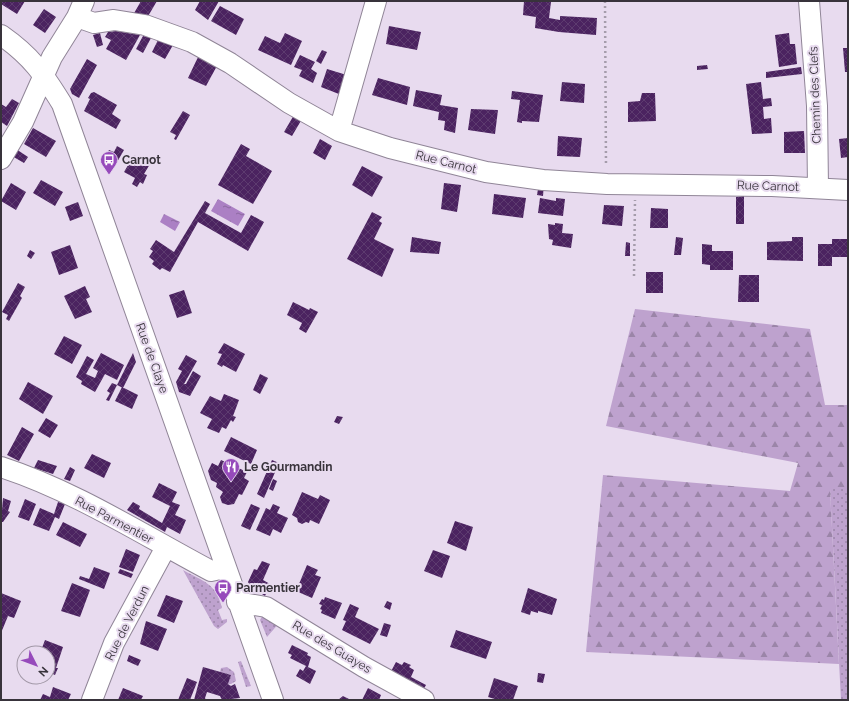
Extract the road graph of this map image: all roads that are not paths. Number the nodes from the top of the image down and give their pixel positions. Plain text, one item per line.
1 (376, 1) edge
2 (810, 1) edge
3 (80, 9) edge
4 (1, 35) edge
5 (44, 75) junction
6 (339, 131) junction
7 (1, 159) edge
8 (818, 188) junction
9 (848, 190) edge
10 (1, 467) edge
11 (166, 547) junction
12 (226, 568) junction
13 (238, 602) junction
14 (92, 700) edge
15 (273, 700) edge
16 (424, 700) edge

1 - 6 street
2 - 8 street, Chemin des Clefs
3 - 5 street
3 - 6 street, Rue Carnot
4 - 5 street, Rue de Claye
5 - 7 street
5 - 12 street, Rue de Claye
6 - 8 street, Rue Carnot
8 - 9 street, Rue Carnot
10 - 11 street, Rue Parmentier
11 - 12 street, Rue Parmentier
11 - 14 street, Rue de Verdun
12 - 13 street, Rue de Claye
13 - 15 street, Rue de Claye
13 - 16 street, Rue des Guayes

